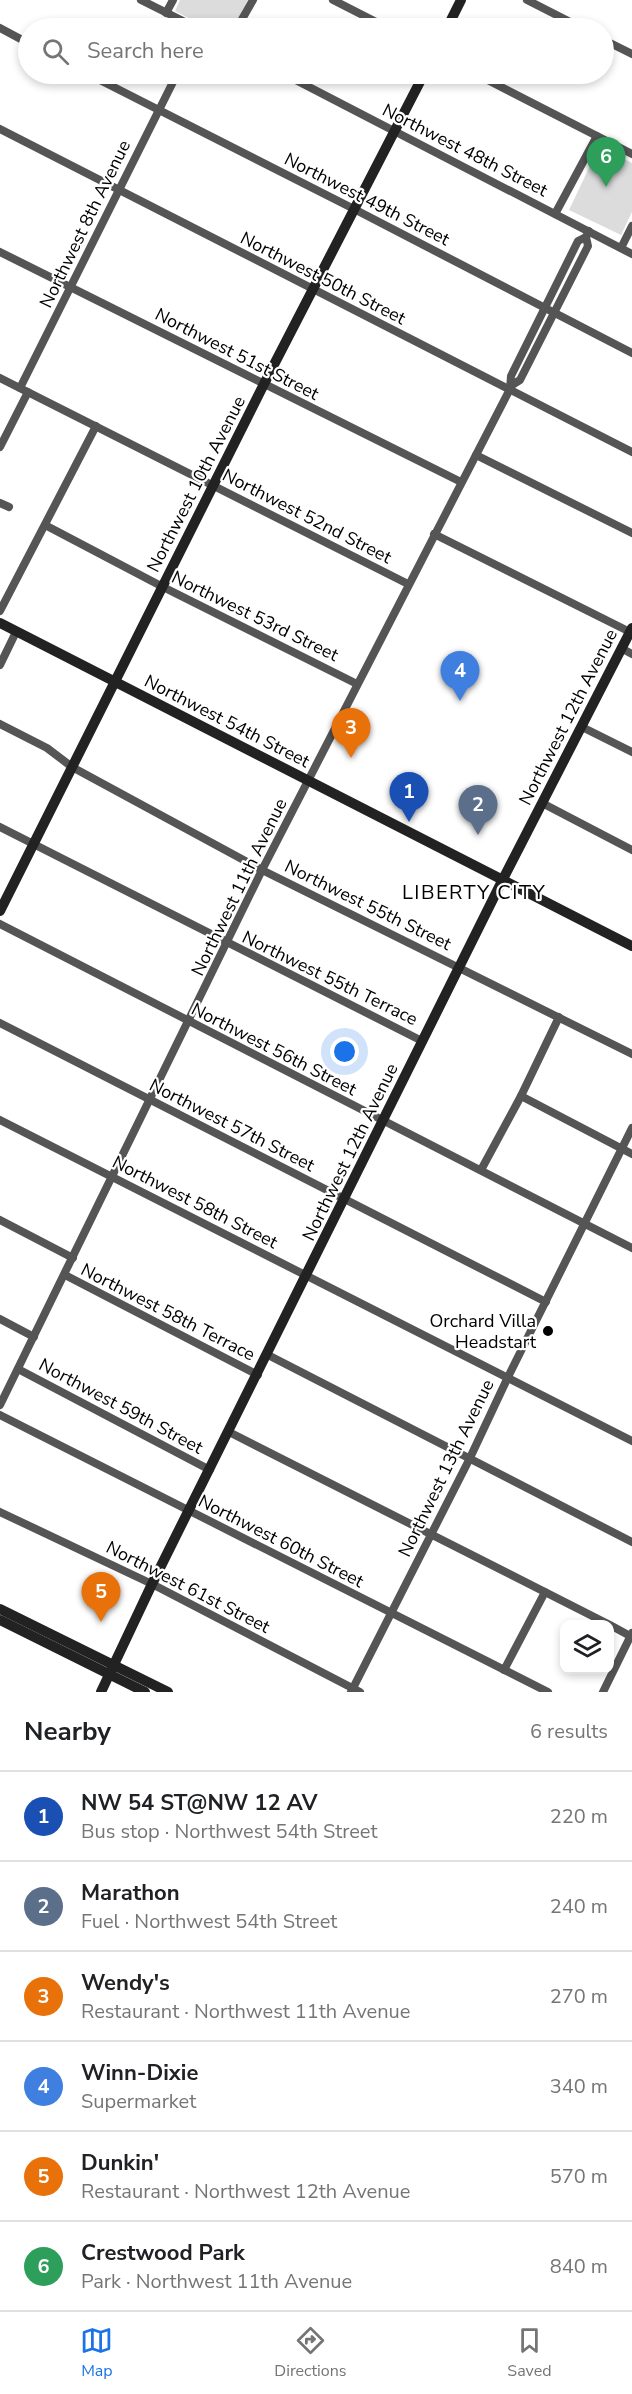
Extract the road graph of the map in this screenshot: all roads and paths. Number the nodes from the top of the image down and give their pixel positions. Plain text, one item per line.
1 (141, 0) edge
2 (173, 0) edge
3 (253, 0) edge
4 (333, 0) edge
5 (461, 0) edge
6 (527, 0) edge
7 (166, 13) junction
8 (176, 18) edge
9 (243, 18) edge
10 (368, 18) edge
11 (452, 18) edge
12 (562, 18) edge
13 (0, 28) edge
14 (18, 38) edge
15 (614, 45) edge
16 (632, 54) edge
17 (107, 84) edge
18 (172, 84) edge
19 (303, 84) edge
20 (419, 84) edge
21 (496, 84) edge
22 (158, 110) junction
23 (0, 129) edge
24 (394, 131) junction
25 (597, 136) junction
26 (631, 152) edge
27 (118, 190) junction
28 (354, 209) junction
29 (555, 214) junction
30 (632, 226) edge
31 (587, 234) junction
32 (621, 248) junction
33 (0, 252) edge
34 (632, 254) edge
35 (72, 288) junction
36 (313, 290) junction
37 (544, 308) junction
38 (553, 313) junction
39 (632, 353) edge
40 (0, 378) edge
41 (264, 384) junction
42 (511, 387) junction
43 (24, 390) junction
44 (96, 426) junction
45 (0, 447) edge
46 (632, 452) edge
47 (476, 455) junction
48 (461, 482) junction
49 (213, 486) junction
50 (0, 503) edge
51 (9, 507) dead end
52 (45, 525) junction
53 (632, 533) edge
54 (434, 534) junction
55 (408, 584) junction
56 (163, 587) junction
57 (0, 611) edge
58 (0, 623) edge
59 (631, 630) edge
60 (16, 632) junction
61 (621, 648) junction
62 (632, 654) edge
63 (0, 665) edge
64 (114, 682) junction
65 (357, 684) junction
66 (0, 724) edge
67 (582, 727) junction
68 (632, 752) edge
69 (72, 767) junction
70 (309, 781) junction
71 (542, 803) junction
72 (0, 827) edge
73 (33, 844) junction
74 (632, 850) edge
75 (262, 870) junction
76 (502, 880) junction
77 (0, 911) edge
78 (0, 924) edge
79 (226, 943) junction
80 (632, 946) edge
81 (460, 967) junction
82 (559, 1017) junction
83 (189, 1022) junction
84 (0, 1023) edge
85 (422, 1041) junction
86 (632, 1054) edge
87 (521, 1096) junction
88 (150, 1100) junction
89 (0, 1120) edge
90 (383, 1121) junction
91 (632, 1128) edge
92 (622, 1149) junction
93 (632, 1154) edge
94 (481, 1170) junction
95 (111, 1176) junction
96 (345, 1199) junction
97 (0, 1220) edge
98 (585, 1223) junction
99 (632, 1248) edge
100 (73, 1258) junction
101 (65, 1275) junction
102 (307, 1276) junction
103 (546, 1302) junction
104 (0, 1319) edge
105 (34, 1337) junction
106 (268, 1355) junction
107 (18, 1369) junction
108 (258, 1375) junction
109 (508, 1377) junction
110 (0, 1405) edge
111 (0, 1415) edge
112 (229, 1432) junction
113 (632, 1441) edge
114 (469, 1460) junction
115 (210, 1470) junction
116 (189, 1511) junction
117 (0, 1512) edge
118 (431, 1535) junction
119 (632, 1542) edge
120 (152, 1584) junction
121 (544, 1592) junction
122 (0, 1609) edge
123 (390, 1614) junction
124 (0, 1620) edge
125 (599, 1620) edge
126 (614, 1627) edge
127 (632, 1636) edge
128 (112, 1669) junction
129 (504, 1670) junction
130 (355, 1691) edge
131 (101, 1692) edge
132 (145, 1692) edge
133 (168, 1692) edge
134 (548, 1692) edge
135 (603, 1692) edge

1 - 7 street
2 - 7 street
3 - 9 street
4 - 10 street
5 - 11 main road
6 - 12 street
7 - 8 street
13 - 14 street
15 - 16 street
17 - 22 street, Northwest 49th Street
18 - 22 street, Northwest 8th Avenue
19 - 24 street, Northwest 48th Street
20 - 24 main road, Northwest 10th Avenue
21 - 25 street
22 - 27 street, Northwest 8th Avenue
22 - 28 street, Northwest 49th Street
23 - 27 street, Northwest 50th Street
24 - 28 main road, Northwest 10th Avenue
24 - 29 street, Northwest 48th Street
25 - 26 street
25 - 29 street
27 - 35 street, Northwest 8th Avenue
27 - 36 street, Northwest 50th Street
28 - 36 main road, Northwest 10th Avenue
28 - 37 street, Northwest 49th Street
29 - 31 street, Northwest 48th Street
30 - 32 street
31 - 32 street, Northwest 48th Street
31 - 37 street, Northwest 11th Avenue
31 - 38 street, Northwest 11th Avenue
32 - 34 street, Northwest 48th Street
33 - 35 street, Northwest 51st Street
35 - 41 street, Northwest 51st Street
35 - 43 street, Northwest 8th Avenue
36 - 41 main road, Northwest 10th Avenue
36 - 42 street, Northwest 50th Street
37 - 38 street, Northwest 49th Street
37 - 42 street, Northwest 11th Avenue
38 - 39 street, Northwest 49th Street
38 - 42 street, Northwest 11th Avenue
40 - 43 street, Northwest 52nd Street
41 - 48 street, Northwest 51st Street
41 - 49 main road, Northwest 10th Avenue
42 - 46 street, Northwest 50th Street
42 - 47 street, Northwest 11th Avenue
43 - 44 street, Northwest 52nd Street
43 - 45 street, Northwest 8th Avenue
44 - 49 street, Northwest 52nd Street
44 - 52 street
47 - 48 street, Northwest 11th Avenue
47 - 53 street
48 - 54 street, Northwest 11th Avenue
49 - 55 street, Northwest 52nd Street
49 - 56 main road, Northwest 10th Avenue
50 - 51 street
52 - 56 street, Northwest 53rd Street
52 - 57 street
54 - 55 street, Northwest 11th Avenue
54 - 59 street
55 - 65 street, Northwest 11th Avenue
56 - 64 main road, Northwest 10th Avenue
56 - 65 street, Northwest 53rd Street
58 - 60 main road, Northwest 54th Street
59 - 61 main road, Northwest 12th Avenue
60 - 63 street
60 - 64 main road, Northwest 54th Street
61 - 62 street
61 - 67 main road, Northwest 12th Avenue
64 - 69 main road, Northwest 10th Avenue
64 - 70 main road, Northwest 54th Street
65 - 70 street, Northwest 11th Avenue
66 - 69 street, Northwest 55th Street
67 - 68 street
67 - 71 main road, Northwest 12th Avenue
69 - 73 main road, Northwest 10th Avenue
69 - 75 street, Northwest 55th Street
70 - 75 street, Northwest 11th Avenue
70 - 76 main road, Northwest 54th Street
71 - 74 street
71 - 76 main road, Northwest 12th Avenue
72 - 73 street, Northwest 55th Terrace
73 - 77 main road, Northwest 10th Avenue
73 - 79 street, Northwest 55th Terrace
75 - 79 street, Northwest 11th Avenue
75 - 81 street, Northwest 55th Street
76 - 80 main road, Northwest 54th Street
76 - 81 main road, Northwest 12th Avenue
78 - 83 street, Northwest 56th Street
79 - 83 street, Northwest 11th Avenue
79 - 85 street, Northwest 55th Terrace
81 - 82 street, Northwest 55th Street
81 - 85 main road, Northwest 12th Avenue
82 - 86 street, Northwest 55th Street
82 - 87 street
83 - 88 street, Northwest 11th Avenue
83 - 90 street, Northwest 56th Street
84 - 88 street, Northwest 57th Street
85 - 90 main road, Northwest 12th Avenue
87 - 92 street
87 - 94 street
88 - 95 street, Northwest 11th Avenue
88 - 96 street, Northwest 57th Street
89 - 95 street, Northwest 58th Street
90 - 94 street, Northwest 56th Street
90 - 96 main road, Northwest 12th Avenue
91 - 92 street, Northwest 13th Avenue
92 - 93 street
92 - 98 street, Northwest 13th Avenue
94 - 98 street, Northwest 56th Street
95 - 100 street, Northwest 11th Avenue
95 - 102 street, Northwest 58th Street
96 - 102 main road, Northwest 12th Avenue
96 - 103 street, Northwest 57th Street
97 - 100 street, Northwest 58th Terrace
98 - 99 street, Northwest 56th Street
98 - 103 street, Northwest 13th Avenue
100 - 101 street, Northwest 11th Avenue
101 - 105 street, Northwest 11th Avenue
101 - 108 street, Northwest 58th Terrace
102 - 106 main road, Northwest 12th Avenue
102 - 109 street, Northwest 58th Street
103 - 109 street, Northwest 13th Avenue
104 - 105 street, Northwest 59th Street
105 - 107 street, Northwest 11th Avenue
106 - 108 main road, Northwest 12th Avenue
106 - 114 street, Northwest 58th Terrace
107 - 110 street, Northwest 11th Avenue
107 - 115 street, Northwest 59th Street
108 - 112 main road, Northwest 12th Avenue
109 - 113 street, Northwest 58th Street
109 - 114 street, Northwest 13th Avenue
111 - 116 street, Northwest 60th Street
112 - 115 main road, Northwest 12th Avenue
112 - 118 street, Northwest 59th Street
114 - 118 street, Northwest 13th Avenue
114 - 119 street, Northwest 58th Terrace
115 - 116 main road, Northwest 12th Avenue
116 - 120 main road, Northwest 12th Avenue
116 - 123 street, Northwest 60th Street
117 - 120 street, Northwest 61st Street
118 - 121 street, Northwest 59th Street
118 - 123 street, Northwest 13th Avenue
120 - 128 main road, Northwest 12th Avenue
120 - 130 street, Northwest 61st Street
121 - 125 street, Northwest 59th Street
121 - 129 street
122 - 128 main road
123 - 129 street, Northwest 60th Street
123 - 130 street, Northwest 13th Avenue
124 - 128 main road
126 - 127 street, Northwest 59th Street
127 - 135 street
128 - 131 main road, Northwest 12th Avenue
128 - 132 main road
128 - 133 main road
129 - 134 street, Northwest 60th Street

